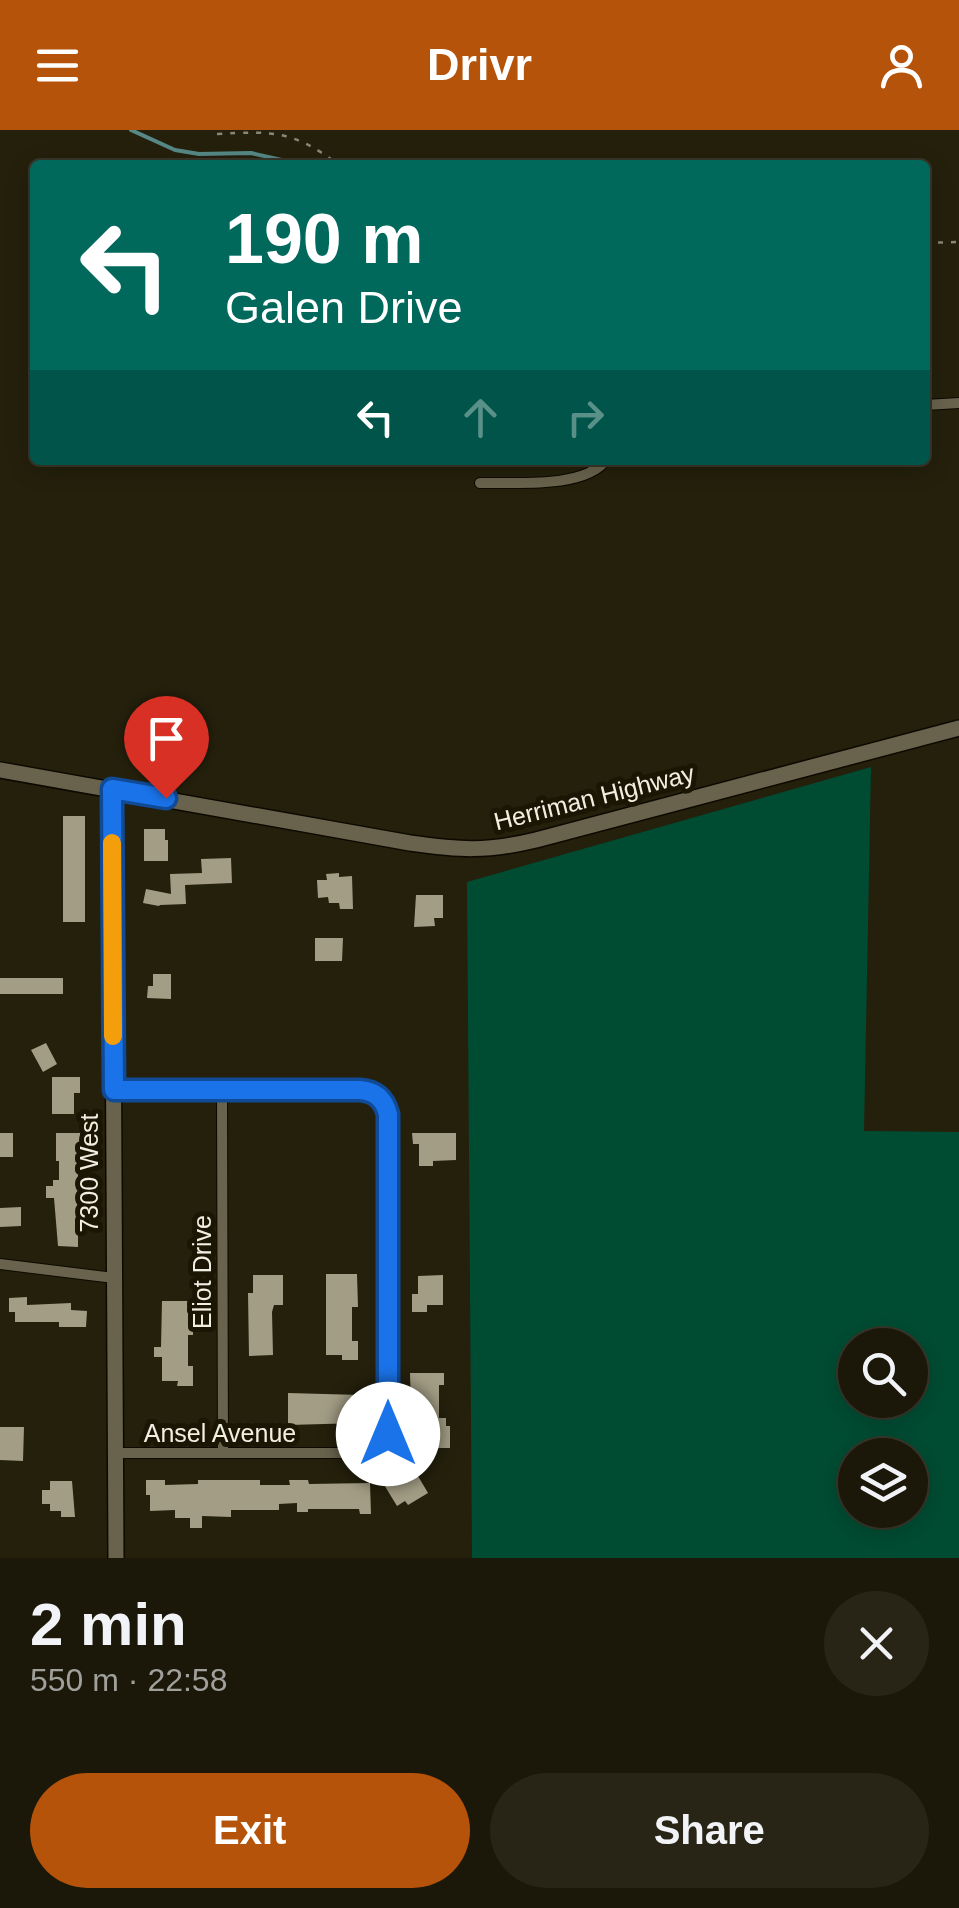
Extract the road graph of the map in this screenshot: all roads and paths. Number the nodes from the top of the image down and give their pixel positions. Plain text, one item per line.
1 (217, 134) dead end
2 (332, 160) edge
3 (959, 242) edge
4 (930, 243) edge
5 (959, 404) edge
6 (930, 405) edge
7 (602, 465) edge
8 (480, 483) dead end
9 (959, 728) edge
10 (0, 770) edge
11 (112, 789) junction
12 (114, 1090) junction
13 (222, 1090) junction
14 (0, 1264) edge
15 (114, 1278) junction
16 (114, 1453) junction
17 (223, 1453) junction
18 (116, 1558) edge

1 - 2 path
3 - 4 path
5 - 6 street
7 - 8 street
9 - 11 main road, Herriman Highway
10 - 11 main road, Herriman Highway
11 - 12 main road, 7300 West
12 - 13 street
12 - 15 main road, 7300 West
13 - 17 street, Eliot Drive
13 - 17 street, Ansel Avenue
14 - 15 street
15 - 16 main road, 7300 West
16 - 17 street, Ansel Avenue
16 - 18 main road, 7300 West

